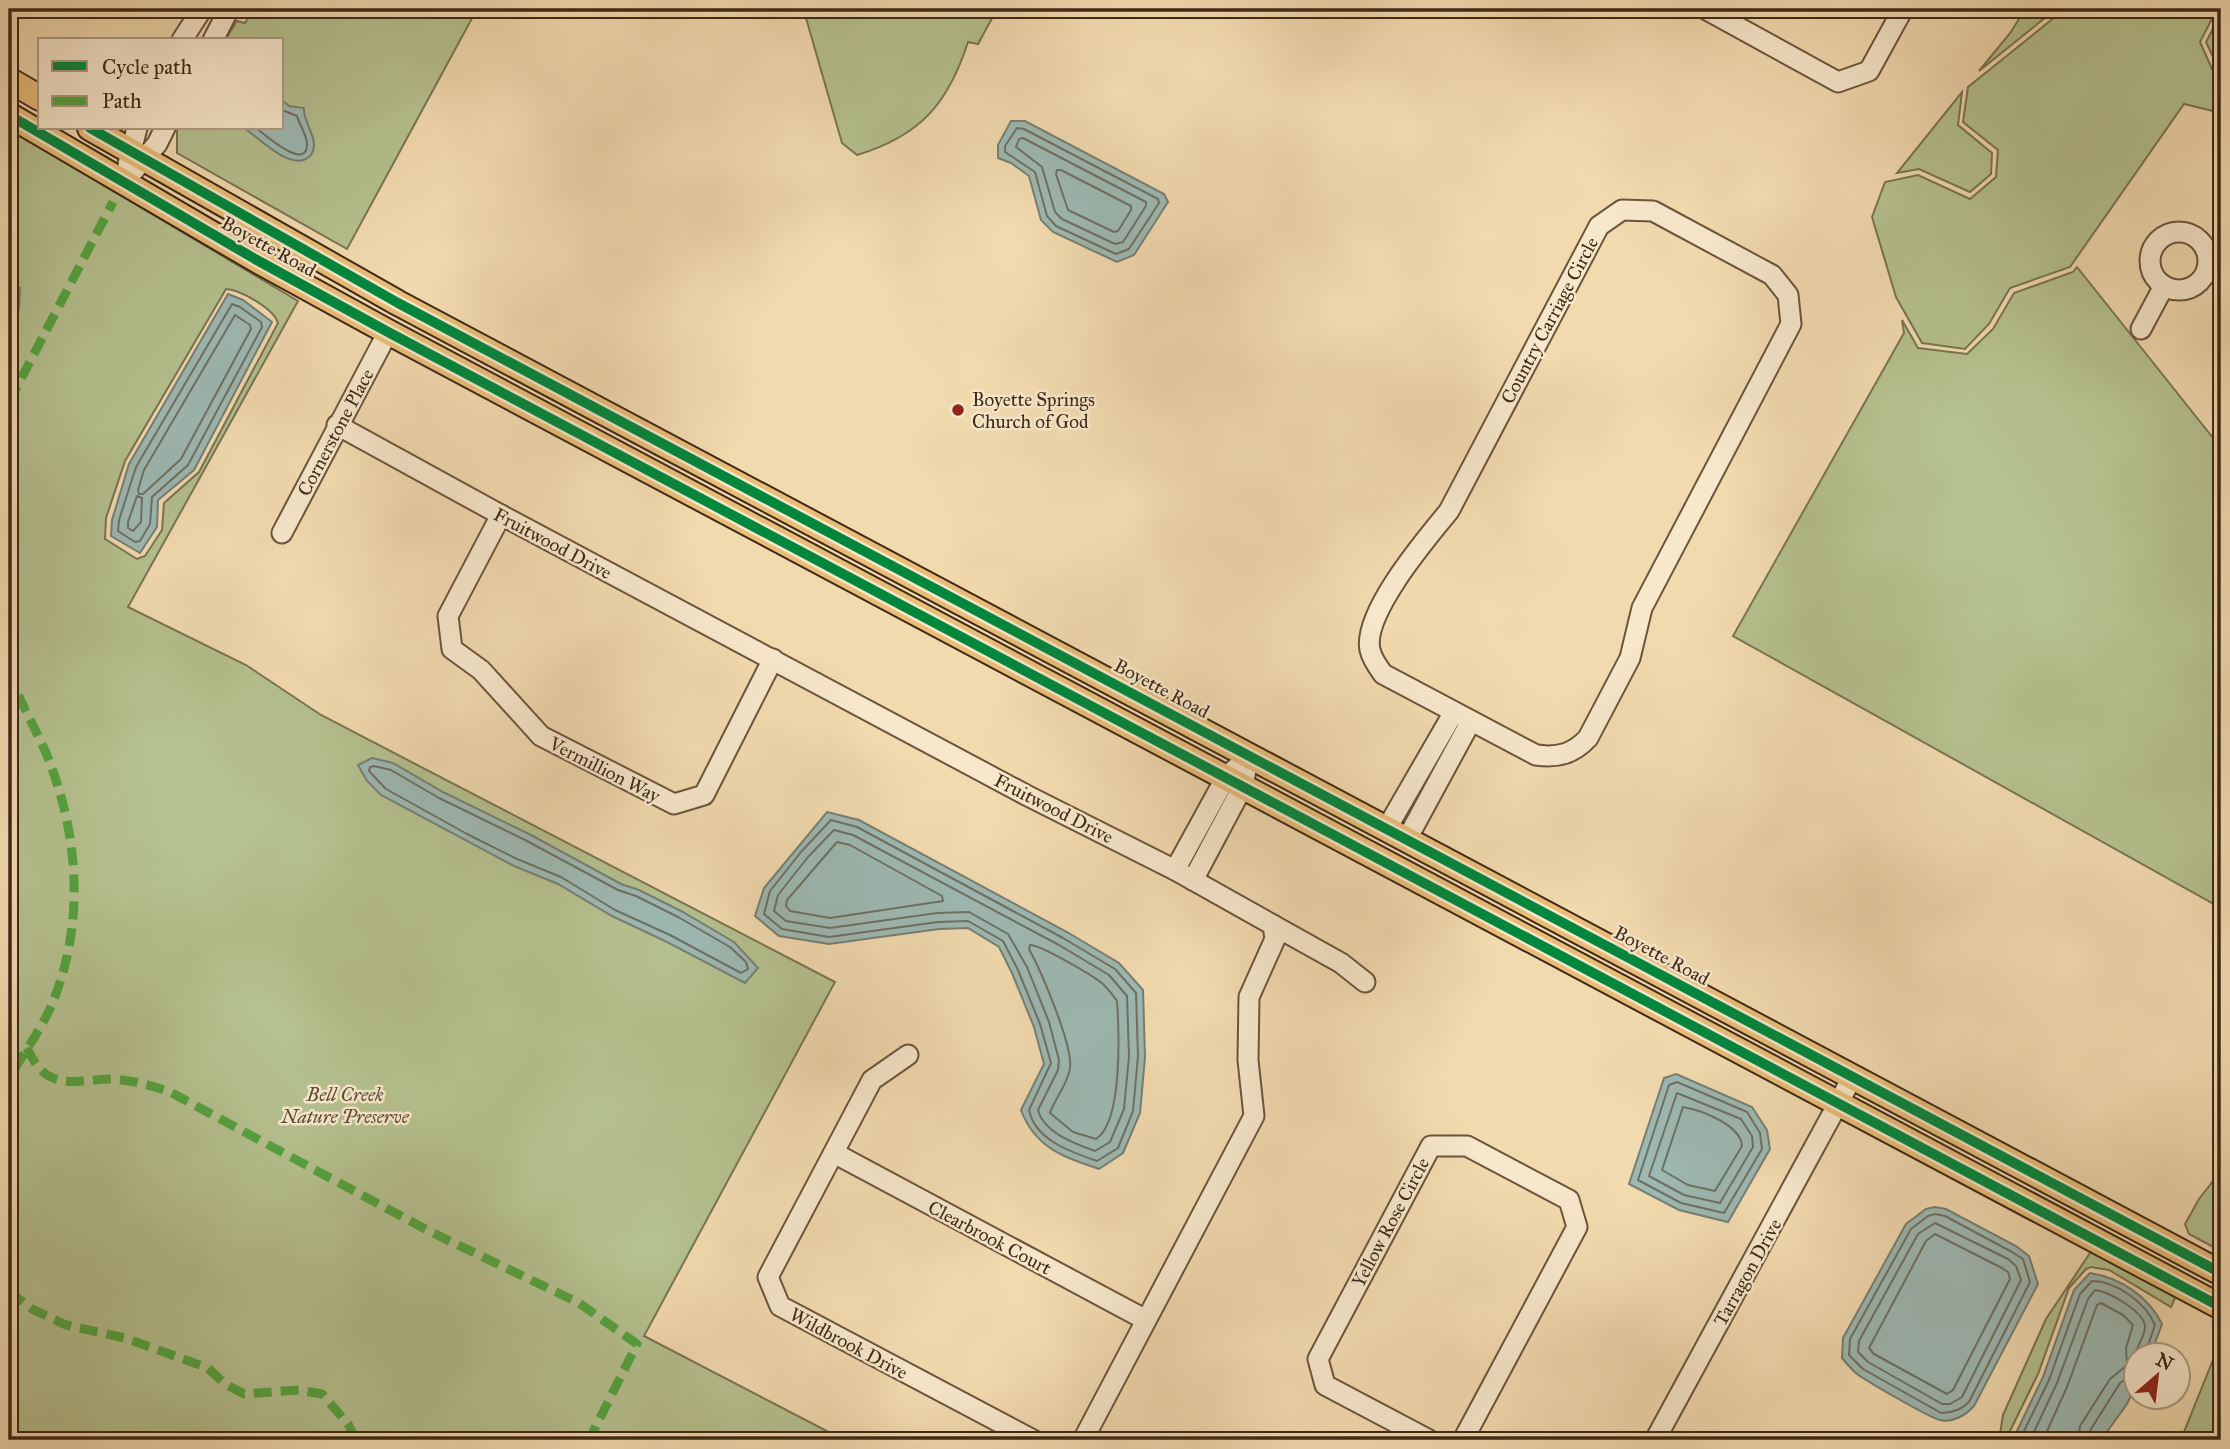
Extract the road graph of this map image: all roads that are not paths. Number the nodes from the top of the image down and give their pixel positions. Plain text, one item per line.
1 (202, 9) edge
2 (229, 9) edge
3 (1705, 9) edge
4 (1903, 9) edge
5 (183, 38) edge
6 (213, 38) edge
7 (9, 80) edge
8 (38, 97) edge
9 (9, 115) edge
10 (95, 130) edge
11 (164, 130) edge
12 (137, 146) edge
13 (123, 183) junction
14 (2215, 260) edge
15 (2164, 286) junction
16 (2141, 329) dead end
17 (388, 332) junction
18 (337, 425) junction
19 (501, 516) junction
20 (282, 533) dead end
21 (773, 659) junction
22 (1454, 712) junction
23 (1471, 721) junction
24 (1249, 755) junction
25 (1235, 782) junction
26 (1397, 833) junction
27 (1175, 870) junction
28 (1193, 880) junction
29 (1273, 925) junction
30 (1365, 982) dead end
31 (908, 1055) dead end
32 (1853, 1076) junction
33 (1838, 1103) junction
34 (834, 1153) junction
35 (2221, 1273) edge
36 (2221, 1307) edge
37 (1146, 1320) junction
38 (1033, 1440) edge
39 (1083, 1440) edge
40 (1429, 1440) edge
41 (1463, 1440) edge
42 (1655, 1440) edge

1 - 5 street
2 - 6 street
3 - 4 street
7 - 8 main road
9 - 13 main road, Boyette Road
10 - 12 main road, Boyette Road
11 - 12 street
12 - 13 street
12 - 24 main road, Boyette Road
13 - 17 main road, Boyette Road
14 - 15 street
14 - 15 street
15 - 16 street
17 - 18 street, Cornerstone Place
17 - 25 main road, Boyette Road
18 - 19 street, Fruitwood Drive
18 - 20 street, Cornerstone Place
19 - 21 street, Fruitwood Drive
19 - 21 street, Vermillion Way
21 - 27 street, Fruitwood Drive
22 - 23 street, Country Carriage Circle
22 - 23 street, Country Carriage Circle
22 - 26 street
23 - 26 street
24 - 25 street
24 - 26 main road, Boyette Road
25 - 27 street
25 - 28 street
25 - 33 main road, Boyette Road
26 - 32 main road, Boyette Road
27 - 28 street, Fruitwood Drive
28 - 29 street, Fruitwood Drive
29 - 30 street, Fruitwood Drive
29 - 37 street
31 - 34 street, Wildbrook Drive
32 - 33 street, Tarragon Drive
32 - 35 main road, Boyette Road
33 - 36 main road, Boyette Road
33 - 42 street, Tarragon Drive
34 - 37 street, Clearbrook Court
34 - 38 street, Wildbrook Drive
37 - 39 street
40 - 41 street, Yellow Rose Circle

